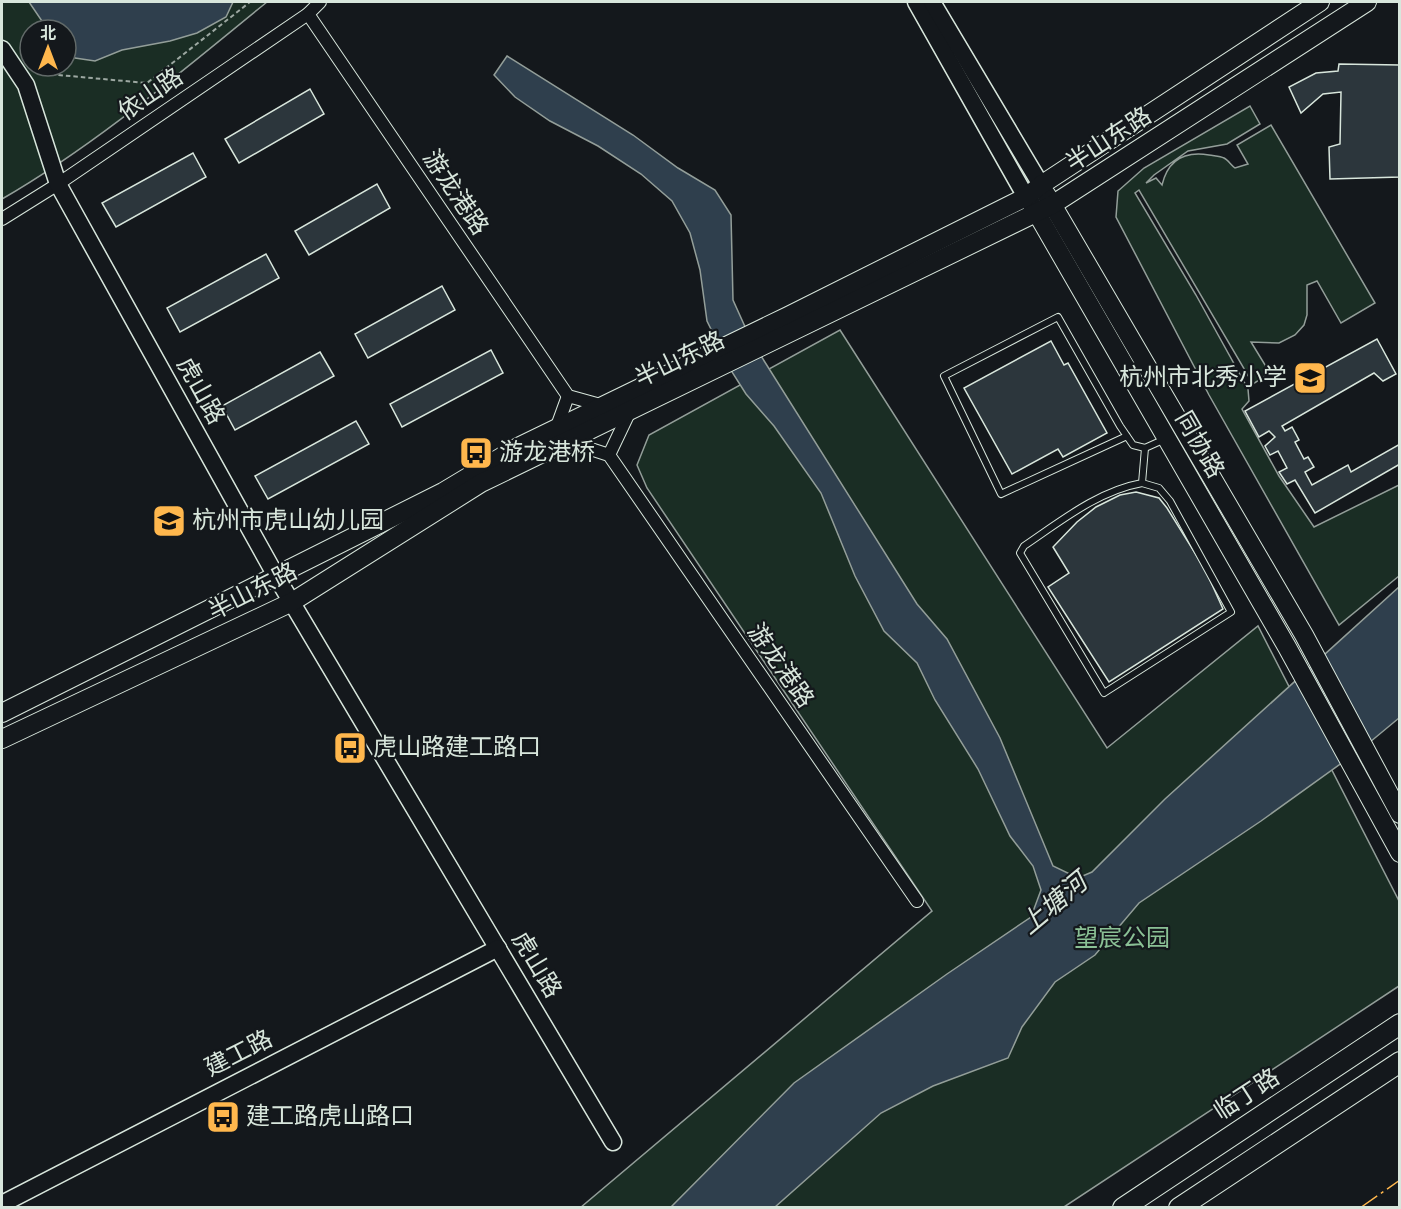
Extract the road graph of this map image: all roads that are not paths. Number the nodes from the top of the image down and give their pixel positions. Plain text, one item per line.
1 (320, 2) edge
2 (916, 2) edge
3 (932, 2) edge
4 (1320, 2) edge
5 (1366, 2) edge
6 (308, 14) junction
7 (2, 49) edge
8 (58, 184) junction
9 (1041, 184) junction
10 (1039, 204) junction
11 (2, 219) edge
12 (719, 358) junction
13 (568, 396) junction
14 (604, 406) junction
15 (630, 411) junction
16 (561, 435) junction
17 (1127, 436) junction
18 (1167, 437) junction
19 (1145, 448) junction
20 (609, 455) junction
21 (1142, 483) junction
22 (276, 576) junction
23 (292, 602) junction
24 (2, 713) edge
25 (2, 740) edge
26 (1388, 807) edge
27 (1400, 853) edge
28 (917, 901) dead end
29 (498, 948) junction
30 (1400, 1024) edge
31 (1400, 1062) edge
32 (613, 1142) dead end
33 (2, 1204) edge
34 (1122, 1208) edge
35 (1179, 1208) edge

1 - 6 street, 依山路
2 - 10 street, 同协路
3 - 9 street
4 - 9 main road, 半山东路
5 - 10 main road, 半山东路
6 - 8 street, 依山路
6 - 13 street, 游龙港路
7 - 8 street, 虎山路
8 - 11 street, 依山路
8 - 22 street, 虎山路
9 - 10 main road, 半山东路
10 - 12 main road, 半山东路
10 - 18 main road, 同协路
10 - 26 main road, 同协路
12 - 14 main road, 半山东路
12 - 15 main road, 半山东路
13 - 14 street
13 - 16 street
14 - 16 main road, 半山东路
15 - 16 main road, 半山东路
15 - 20 street
16 - 20 street
16 - 22 main road, 半山东路
16 - 23 main road, 半山东路
17 - 17 lane
17 - 19 lane
18 - 19 lane
18 - 26 main road, 同协路
19 - 21 lane
20 - 28 street, 游龙港路
21 - 21 lane
22 - 23 street, 虎山路
22 - 24 main road, 半山东路
23 - 25 main road, 半山东路
23 - 29 street, 虎山路
26 - 27 main road, 同协路
29 - 32 street, 虎山路
29 - 33 street, 建工路
30 - 34 main road, 临丁路
31 - 35 main road

